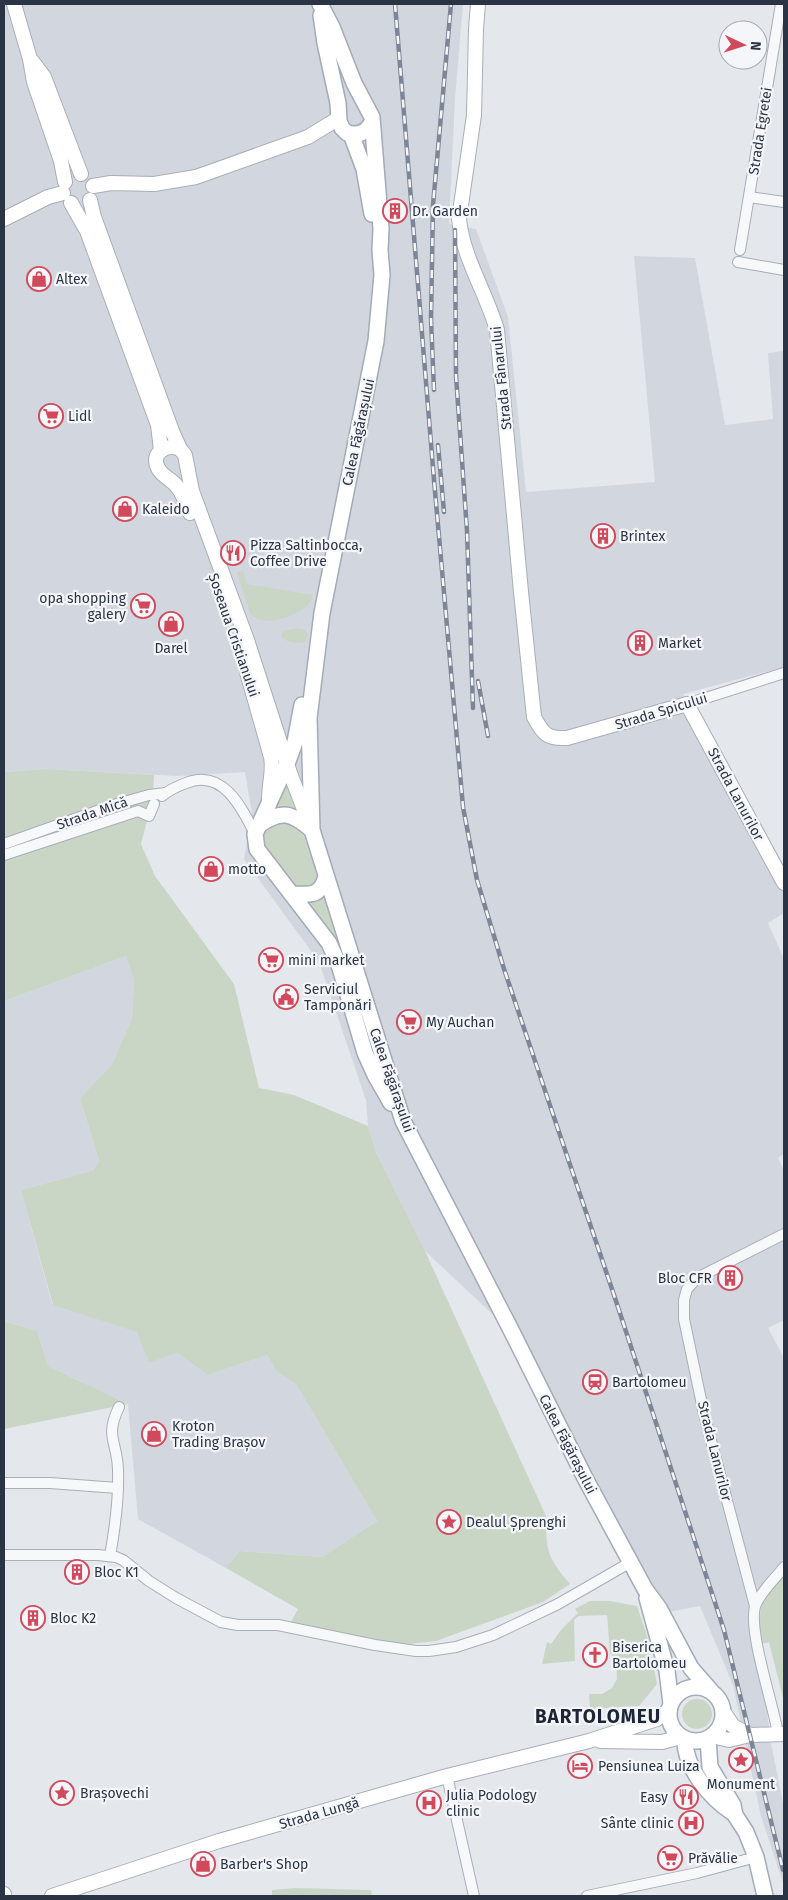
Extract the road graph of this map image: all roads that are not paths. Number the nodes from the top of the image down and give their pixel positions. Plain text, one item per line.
1 (14, 4) edge
2 (320, 4) edge
3 (478, 4) edge
4 (781, 4) edge
5 (780, 36) edge
6 (30, 59) junction
7 (365, 104) junction
8 (339, 115) junction
9 (372, 122) junction
10 (349, 134) junction
11 (308, 137) junction
12 (81, 174) junction
13 (94, 186) junction
14 (66, 193) junction
15 (749, 197) junction
16 (90, 200) junction
17 (784, 202) edge
18 (4, 219) edge
19 (380, 250) junction
20 (740, 250) dead end
21 (738, 262) dead end
22 (784, 270) edge
23 (180, 449) junction
24 (161, 450) junction
25 (186, 464) junction
26 (166, 476) junction
27 (322, 613) junction
28 (784, 673) edge
29 (688, 704) junction
30 (540, 728) joint
31 (287, 764) junction
32 (166, 793) junction
33 (154, 804) junction
34 (269, 804) junction
35 (138, 811) junction
36 (257, 830) junction
37 (312, 830) junction
38 (4, 844) edge
39 (4, 856) edge
40 (326, 876) junction
41 (784, 883) edge
42 (293, 894) junction
43 (403, 1121) junction
44 (784, 1234) edge
45 (119, 1407) dead end
46 (4, 1483) edge
47 (118, 1488) junction
48 (4, 1555) edge
49 (110, 1556) junction
50 (631, 1562) junction
51 (784, 1567) edge
52 (645, 1589) junction
53 (755, 1606) junction
54 (711, 1691) junction
55 (670, 1707) junction
56 (724, 1711) junction
57 (781, 1734) edge
58 (750, 1735) junction
59 (683, 1738) junction
60 (710, 1738) junction
61 (589, 1741) junction
62 (448, 1776) junction
63 (736, 1815) junction
64 (756, 1857) junction
65 (52, 1896) edge
66 (474, 1896) edge
67 (587, 1896) edge
68 (765, 1896) edge

1 - 6 street, Șoseaua Cristianului
2 - 7 main road, Calea Făgărașului
2 - 8 main road, Calea Făgărașului
3 - 30 street, Strada Fânarului
4 - 5 street, Strada Egretei
5 - 15 street, Strada Egretei
6 - 12 street, Șoseaua Cristianului
6 - 14 street, Șoseaua Cristianului
7 - 8 main road
7 - 9 main road, Calea Făgărașului
8 - 10 main road, Calea Făgărașului
8 - 11 street
9 - 10 main road
9 - 19 main road, Calea Făgărașului
10 - 11 street
10 - 19 main road, Calea Făgărașului
11 - 13 street
12 - 13 street
12 - 14 street
13 - 16 street
14 - 16 street
14 - 18 street
14 - 24 street, Șoseaua Cristianului
15 - 17 street
15 - 20 street, Strada Egretei
16 - 23 street, Șoseaua Cristianului
19 - 27 main road, Calea Făgărașului
21 - 22 street
23 - 24 street
23 - 25 street, Șoseaua Cristianului
24 - 26 street, Șoseaua Cristianului
25 - 26 street
25 - 31 street, Șoseaua Cristianului
26 - 34 street, Șoseaua Cristianului
27 - 31 main road, Calea Făgărașului
27 - 37 main road, Calea Făgărașului
28 - 29 street, Strada Spicului
29 - 30 street, Strada Spicului
29 - 41 street, Strada Lanurilor
31 - 34 main road, Calea Făgărașului
31 - 37 street, Șoseaua Cristianului
32 - 33 street, Strada Mică
32 - 36 street
32 - 38 street, Strada Mică
33 - 35 street, Strada Mică
33 - 35 street, Strada Mică
34 - 36 main road, Calea Făgărașului
35 - 39 street, Strada Mică
36 - 37 main road
36 - 42 main road
37 - 40 main road, Calea Făgărașului
40 - 42 main road
40 - 43 main road, Calea Făgărașului
42 - 43 main road
43 - 50 main road, Calea Făgărașului
44 - 53 street, Strada Lanurilor
45 - 47 street
46 - 47 street
47 - 49 street
48 - 49 street
49 - 50 street
50 - 52 main road, Calea Făgărașului
51 - 53 street
52 - 54 main road, Calea Făgărașului
52 - 55 main road, Calea Făgărașului
53 - 57 street
54 - 55 main road
54 - 56 main road
55 - 59 main road
55 - 61 street, Strada Lungă
56 - 58 street
56 - 60 main road
57 - 58 street
58 - 60 street
59 - 60 main road
59 - 61 street, Strada Lungă
59 - 63 main road
60 - 63 main road
61 - 62 street, Strada Lungă
62 - 65 street, Strada Lungă
62 - 66 street
63 - 64 main road
64 - 67 street
64 - 68 main road

